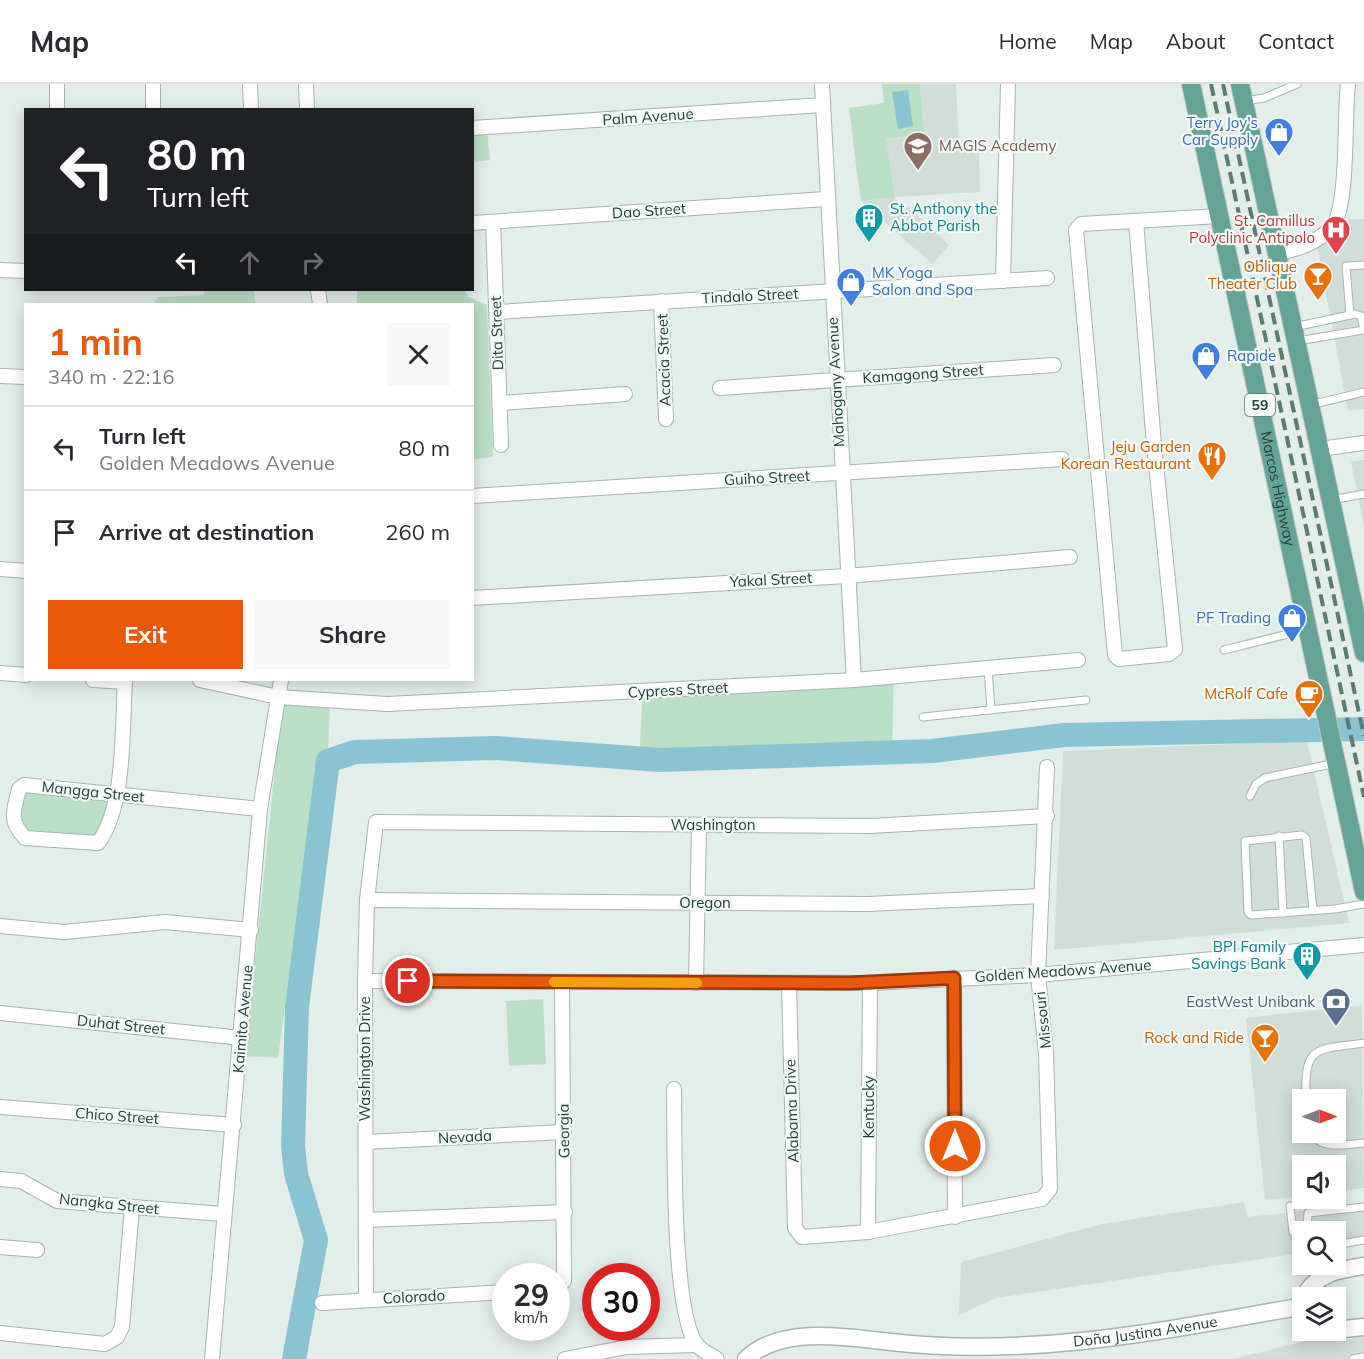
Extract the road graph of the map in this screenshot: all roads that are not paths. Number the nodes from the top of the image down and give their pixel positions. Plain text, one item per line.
1 (57, 84) edge
2 (153, 84) edge
3 (250, 84) edge
4 (306, 84) edge
5 (822, 84) edge
6 (1008, 84) edge
7 (1191, 84) edge
8 (1297, 84) edge
9 (1348, 84) edge
10 (1242, 93) edge
11 (823, 105) junction
12 (57, 108) edge
13 (153, 108) edge
14 (251, 108) edge
15 (307, 108) edge
16 (474, 128) edge
17 (826, 199) junction
18 (1220, 216) junction
19 (1136, 221) junction
20 (493, 222) junction
21 (474, 223) edge
22 (1278, 254) junction
23 (1364, 265) edge
24 (0, 270) edge
25 (24, 271) edge
26 (1047, 278) dead end
27 (1004, 281) junction
28 (831, 292) junction
29 (661, 301) junction
30 (497, 312) junction
31 (1350, 315) junction
32 (1364, 330) edge
33 (1296, 334) junction
34 (1054, 365) dead end
35 (0, 376) edge
36 (24, 377) edge
37 (836, 380) junction
38 (720, 388) dead end
39 (1364, 392) edge
40 (624, 394) dead end
41 (500, 403) junction
42 (1310, 405) junction
43 (666, 419) dead end
44 (1364, 443) edge
45 (501, 445) dead end
46 (1320, 449) junction
47 (1062, 459) dead end
48 (841, 474) junction
49 (1364, 494) edge
50 (474, 496) edge
51 (1331, 500) junction
52 (1070, 557) dead end
53 (0, 569) edge
54 (24, 571) edge
55 (847, 576) junction
56 (474, 598) edge
57 (1308, 629) junction
58 (1224, 650) dead end
59 (1364, 653) edge
60 (1078, 660) dead end
61 (988, 668) junction
62 (0, 673) edge
63 (24, 675) edge
64 (854, 680) junction
65 (125, 681) edge
66 (205, 681) edge
67 (281, 681) edge
68 (278, 697) junction
69 (1086, 700) dead end
70 (991, 710) junction
71 (923, 717) dead end
72 (1334, 755) junction
73 (1047, 767) dead end
74 (117, 794) junction
75 (1250, 796) dead end
76 (260, 809) junction
77 (1047, 816) junction
78 (379, 821) joint
79 (699, 825) junction
80 (1279, 836) junction
81 (1364, 892) edge
82 (1042, 896) junction
83 (367, 900) junction
84 (698, 903) junction
85 (1364, 904) edge
86 (1313, 910) junction
87 (1283, 913) junction
88 (0, 926) edge
89 (251, 930) junction
90 (1364, 945) edge
91 (1038, 975) junction
92 (954, 978) junction
93 (364, 981) junction
94 (562, 982) junction
95 (696, 983) junction
96 (789, 983) junction
97 (870, 983) junction
98 (0, 1013) edge
99 (242, 1038) junction
100 (1364, 1043) edge
101 (674, 1089) dead end
102 (1306, 1089) edge
103 (0, 1107) edge
104 (234, 1125) junction
105 (564, 1132) junction
106 (366, 1142) junction
107 (1321, 1143) edge
108 (1364, 1143) edge
109 (0, 1179) edge
110 (1290, 1206) dead end
111 (1364, 1207) edge
112 (132, 1208) junction
113 (565, 1212) junction
114 (223, 1214) junction
115 (955, 1217) junction
116 (366, 1220) junction
117 (1307, 1221) edge
118 (1292, 1223) edge
119 (868, 1232) junction
120 (1364, 1240) edge
121 (1346, 1243) edge
122 (0, 1247) edge
123 (37, 1250) dead end
124 (562, 1263) edge
125 (1364, 1266) edge
126 (1309, 1287) edge
127 (492, 1293) edge
128 (366, 1300) junction
129 (322, 1303) dead end
130 (1292, 1305) edge
131 (1364, 1328) edge
132 (1346, 1329) edge
133 (0, 1333) edge
134 (696, 1345) junction
135 (588, 1357) edge
136 (1364, 1357) edge
137 (212, 1359) edge
138 (565, 1359) edge
139 (717, 1359) edge
140 (746, 1359) edge
141 (1353, 1359) edge

1 - 12 street
2 - 13 street
3 - 14 street
4 - 15 street
5 - 11 street, Mahogany Avenue
6 - 27 street
7 - 18 main road, Marcos Highway / 59
8 - 10 lane
9 - 22 street
10 - 22 main road
11 - 16 street, Palm Avenue
11 - 17 street, Mahogany Avenue
17 - 20 street, Dao Street
17 - 28 street, Mahogany Avenue
18 - 19 street
18 - 57 main road, Marcos Highway / 59
19 - 19 street
20 - 21 street, Dao Street
20 - 30 street, Dita Street
22 - 33 main road
23 - 31 lane
24 - 25 street
26 - 27 street, Tindalo Street
27 - 28 street, Tindalo Street
28 - 29 street, Tindalo Street
28 - 37 street, Mahogany Avenue
29 - 30 street, Tindalo Street
29 - 43 street, Acacia Street
30 - 41 street, Dita Street
31 - 32 lane
31 - 33 lane
32 - 33 lane
33 - 42 main road
34 - 37 street, Kamagong Street
35 - 36 street
37 - 38 street, Kamagong Street
37 - 48 street, Mahogany Avenue
39 - 42 lane
40 - 41 street
41 - 45 street, Dita Street
42 - 46 main road
44 - 46 street
46 - 51 main road
47 - 48 street, Guiho Street
48 - 50 street, Guiho Street
48 - 55 street, Mahogany Avenue
49 - 51 lane
51 - 59 main road
52 - 55 street, Yakal Street
53 - 54 street
55 - 56 street, Yakal Street
55 - 64 street, Mahogany Avenue
57 - 58 lane
57 - 72 main road, Marcos Highway / 59
60 - 61 street, Cypress Street
61 - 64 street, Cypress Street
61 - 70 lane
62 - 63 street
64 - 68 street, Cypress Street
65 - 74 street
66 - 68 street, Cypress Street
67 - 68 street, Kaimito Avenue
68 - 76 street, Kaimito Avenue
69 - 70 lane
70 - 71 lane
72 - 75 lane
72 - 81 main road, Marcos Highway / 59
73 - 77 street, Missouri
74 - 74 street, Mangga Street
74 - 76 street, Mangga Street
76 - 89 street, Kaimito Avenue
77 - 79 street, Washington
77 - 82 street, Missouri
78 - 79 street, Washington
78 - 83 street, Washington Drive
79 - 84 street
80 - 86 lane
80 - 87 lane
80 - 87 lane
82 - 84 street, Oregon
82 - 91 street, Missouri
83 - 84 street, Oregon
83 - 93 street, Washington Drive
84 - 95 street
85 - 86 lane
86 - 87 lane
88 - 89 street
89 - 99 street, Kaimito Avenue
90 - 91 street, Golden Meadows Avenue
91 - 92 street, Golden Meadows Avenue
91 - 115 street, Missouri
92 - 97 street, Golden Meadows Avenue
92 - 115 street
93 - 94 street, Golden Meadows Avenue
93 - 106 street, Washington Drive
94 - 95 street, Golden Meadows Avenue
94 - 105 street, Georgia
95 - 96 street, Golden Meadows Avenue
96 - 97 street, Golden Meadows Avenue
96 - 119 street, Alabama Drive
97 - 119 street, Kentucky
98 - 99 street, Duhat Street
99 - 104 street, Kaimito Avenue
100 - 102 lane
101 - 134 street
103 - 104 street, Chico Street
104 - 114 street, Kaimito Avenue
105 - 106 street, Nevada
105 - 113 street, Georgia
106 - 116 street, Washington Drive
107 - 108 lane
109 - 112 street, Nangka Street
110 - 118 lane
111 - 117 lane
112 - 114 street, Nangka Street
112 - 133 street
113 - 116 street
113 - 124 street, Georgia
114 - 137 street, Kaimito Avenue
115 - 119 street
116 - 128 street, Washington Drive
120 - 121 lane
122 - 123 street
125 - 126 street, Doña Justina Avenue
127 - 128 street, Colorado
128 - 129 street, Colorado
130 - 140 street, Doña Justina Avenue
131 - 132 street
134 - 135 street
134 - 139 street
135 - 138 street
136 - 141 lane

